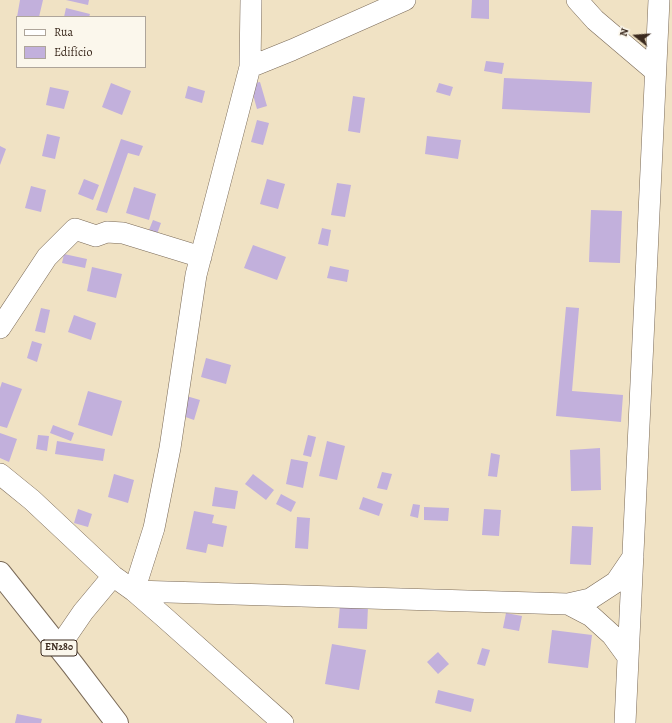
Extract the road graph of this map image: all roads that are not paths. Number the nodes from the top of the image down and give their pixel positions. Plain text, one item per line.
1 (251, 0) edge
2 (405, 0) edge
3 (577, 0) edge
4 (659, 0) edge
5 (250, 67) junction
6 (656, 71) junction
7 (201, 257) junction
8 (0, 328) edge
9 (0, 474) edge
10 (633, 557) junction
11 (0, 573) edge
12 (113, 576) junction
13 (134, 591) junction
14 (568, 604) junction
15 (59, 647) junction
16 (628, 657) junction
17 (117, 723) edge
18 (283, 723) edge
19 (625, 723) edge

1 - 5 street
2 - 5 street
3 - 6 street
4 - 6 street
5 - 7 street
6 - 10 street
7 - 8 street
7 - 13 street
9 - 12 street
10 - 14 street
10 - 16 street
11 - 15 main road, EN280
12 - 13 street
12 - 15 street
13 - 14 street
13 - 18 street
14 - 16 street
15 - 17 main road, EN280
16 - 19 street

